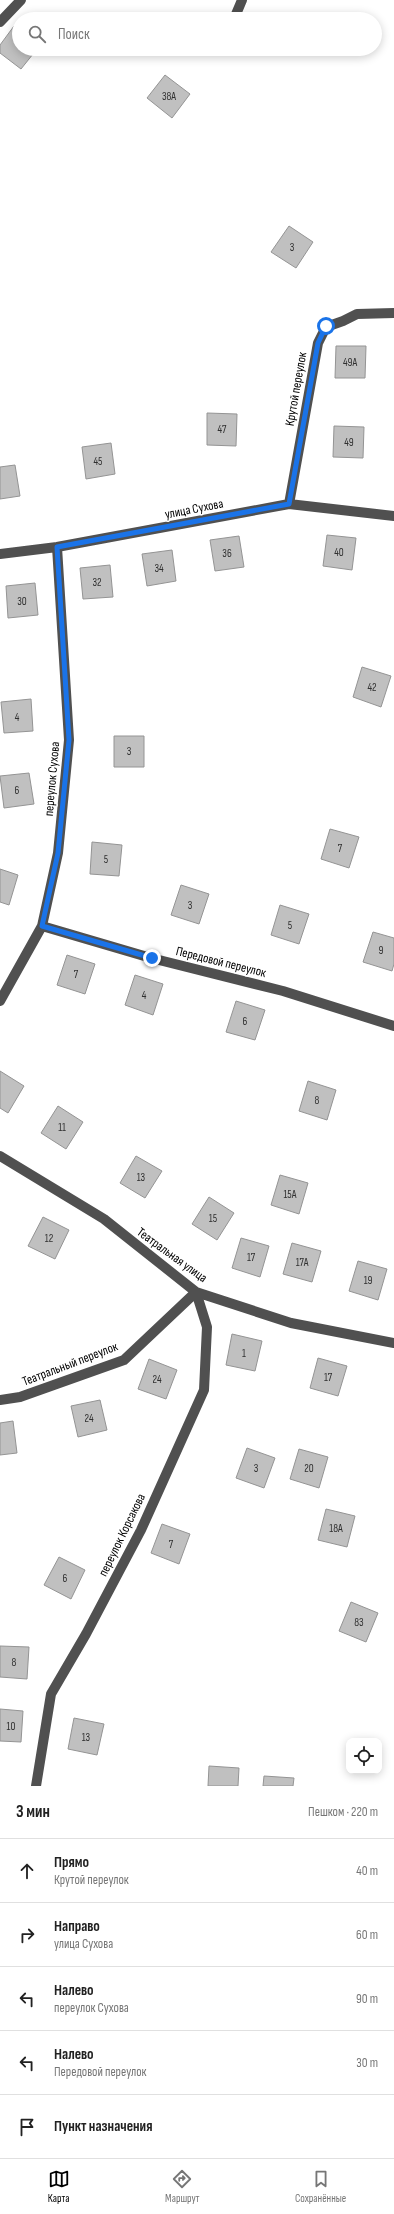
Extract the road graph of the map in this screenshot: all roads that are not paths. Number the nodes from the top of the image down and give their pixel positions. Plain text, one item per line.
1 (21, 0) edge
2 (242, 0) edge
3 (237, 12) edge
4 (0, 22) edge
5 (394, 313) edge
6 (289, 504) junction
7 (394, 516) edge
8 (57, 547) junction
9 (0, 554) edge
10 (42, 926) junction
11 (0, 1001) edge
12 (394, 1026) edge
13 (0, 1156) edge
14 (196, 1292) junction
15 (394, 1343) edge
16 (0, 1400) edge
17 (36, 1786) edge

1 - 4 street
2 - 3 street
5 - 6 street, Крутой переулок
6 - 7 street, улица Сухова
6 - 8 street, улица Сухова
8 - 9 street, улица Сухова
8 - 10 street, переулок Сухова
10 - 11 street, переулок Сухова
10 - 12 street, Передовой переулок
13 - 14 street, Театральная улица
14 - 15 street, Театральная улица
14 - 16 street, Театральный переулок
14 - 17 street, переулок Корсакова

